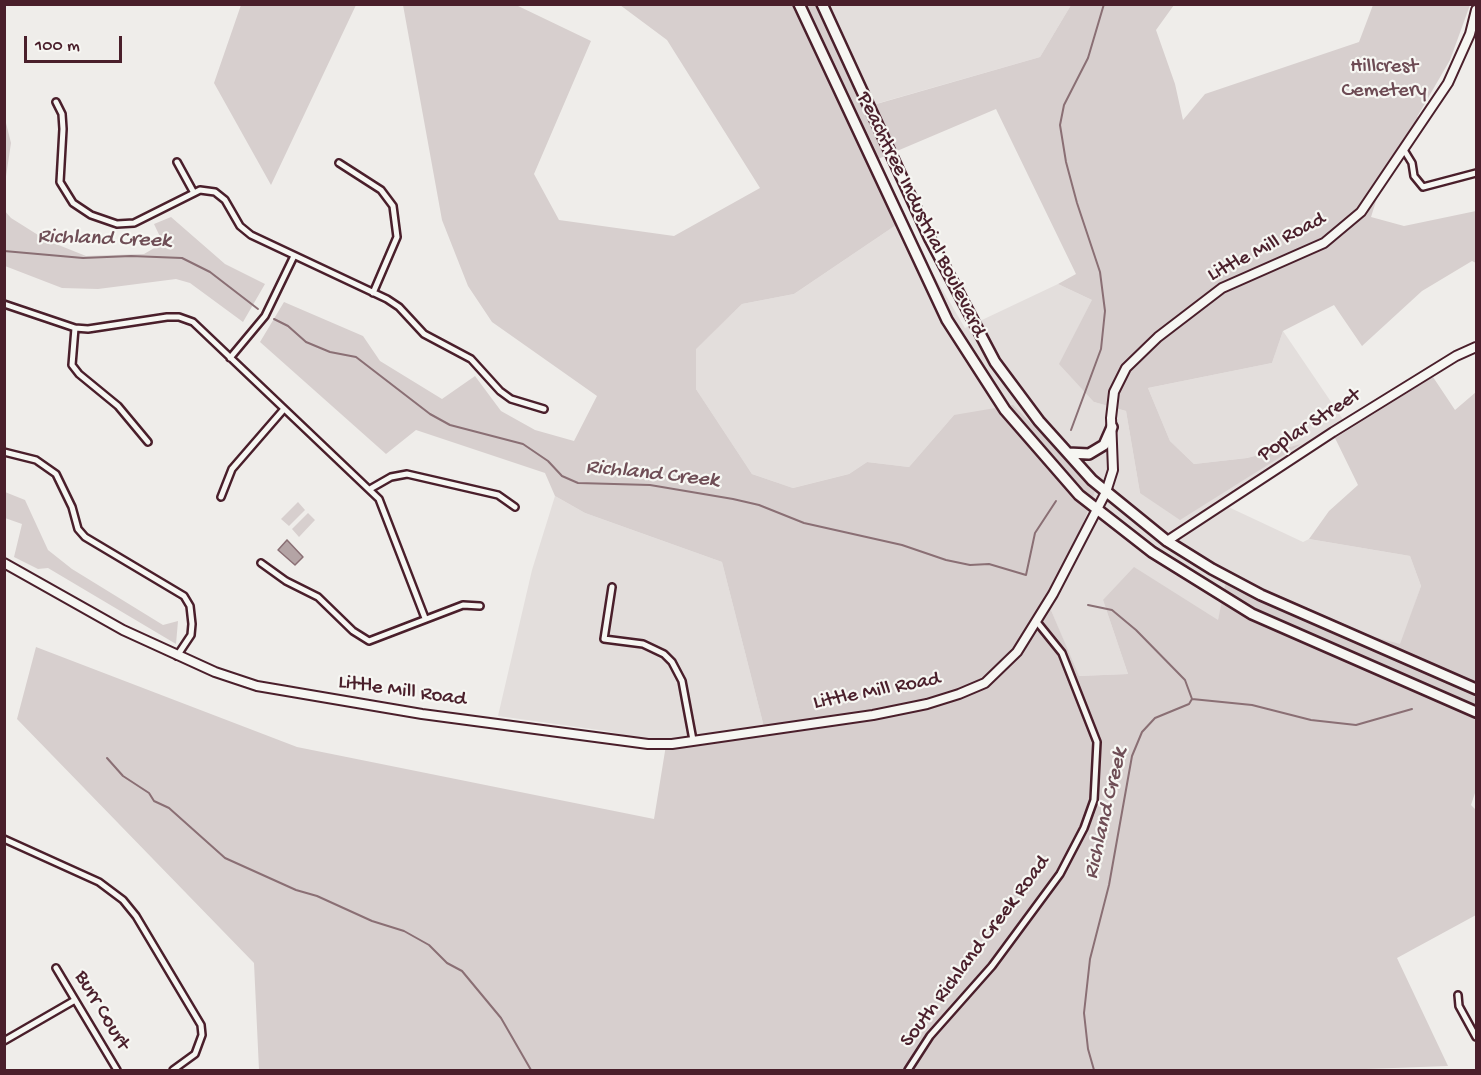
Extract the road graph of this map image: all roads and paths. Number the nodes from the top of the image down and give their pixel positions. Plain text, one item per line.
1 (800, 4) edge
2 (822, 4) edge
3 (1476, 10) edge
4 (56, 102) dead end
5 (1404, 150) junction
6 (890, 152) junction
7 (872, 160) junction
8 (177, 162) dead end
9 (339, 163) dead end
10 (1476, 173) edge
11 (194, 193) junction
12 (294, 256) junction
13 (373, 293) junction
14 (4, 304) edge
15 (75, 328) junction
16 (1476, 347) edge
17 (230, 358) junction
18 (543, 409) dead end
19 (284, 410) junction
20 (1112, 427) junction
21 (148, 442) dead end
22 (4, 452) edge
23 (1068, 453) junction
24 (370, 489) junction
25 (1106, 492) junction
26 (221, 497) dead end
27 (515, 507) dead end
28 (1096, 509) junction
29 (1167, 541) junction
30 (4, 563) edge
31 (261, 563) dead end
32 (612, 587) dead end
33 (480, 606) dead end
34 (425, 618) junction
35 (1037, 622) junction
36 (177, 656) junction
37 (1472, 687) edge
38 (1458, 703) junction
39 (1476, 712) edge
40 (693, 740) junction
41 (4, 839) edge
42 (56, 968) dead end
43 (1458, 995) dead end
44 (75, 1000) junction
45 (1476, 1037) edge
46 (4, 1041) edge
47 (117, 1071) edge
48 (173, 1071) edge
49 (908, 1071) edge

1 - 7 main road, Peachtree Industrial Boulevard
2 - 6 main road, Peachtree Industrial Boulevard
3 - 5 street, Little Mill Road
4 - 11 street
5 - 10 street
5 - 20 street, Little Mill Road
6 - 7 main road
6 - 23 main road, Peachtree Industrial Boulevard
7 - 28 main road, Peachtree Industrial Boulevard
8 - 11 street
9 - 13 street
11 - 12 street
12 - 13 street
12 - 17 street
13 - 18 street
14 - 15 street
15 - 17 street
15 - 21 street
16 - 29 street, Poplar Street
17 - 19 street
19 - 24 street
19 - 26 street
20 - 23 main road
20 - 25 street, Little Mill Road
22 - 36 street
23 - 25 main road, Peachtree Industrial Boulevard
24 - 27 street
24 - 34 street
25 - 28 street, Little Mill Road
25 - 29 main road, Peachtree Industrial Boulevard
28 - 35 street, Little Mill Road
28 - 38 main road, Peachtree Industrial Boulevard
29 - 37 main road, Peachtree Industrial Boulevard
30 - 36 street, Little Mill Road
31 - 34 street
32 - 40 street
33 - 34 street
35 - 40 street, Little Mill Road
35 - 49 street, South Richland Creek Road
36 - 40 street, Little Mill Road
37 - 38 main road
38 - 39 main road, Peachtree Industrial Boulevard
41 - 48 street
42 - 44 street, Burr Court
43 - 45 street
44 - 46 street
44 - 47 street, Burr Court

